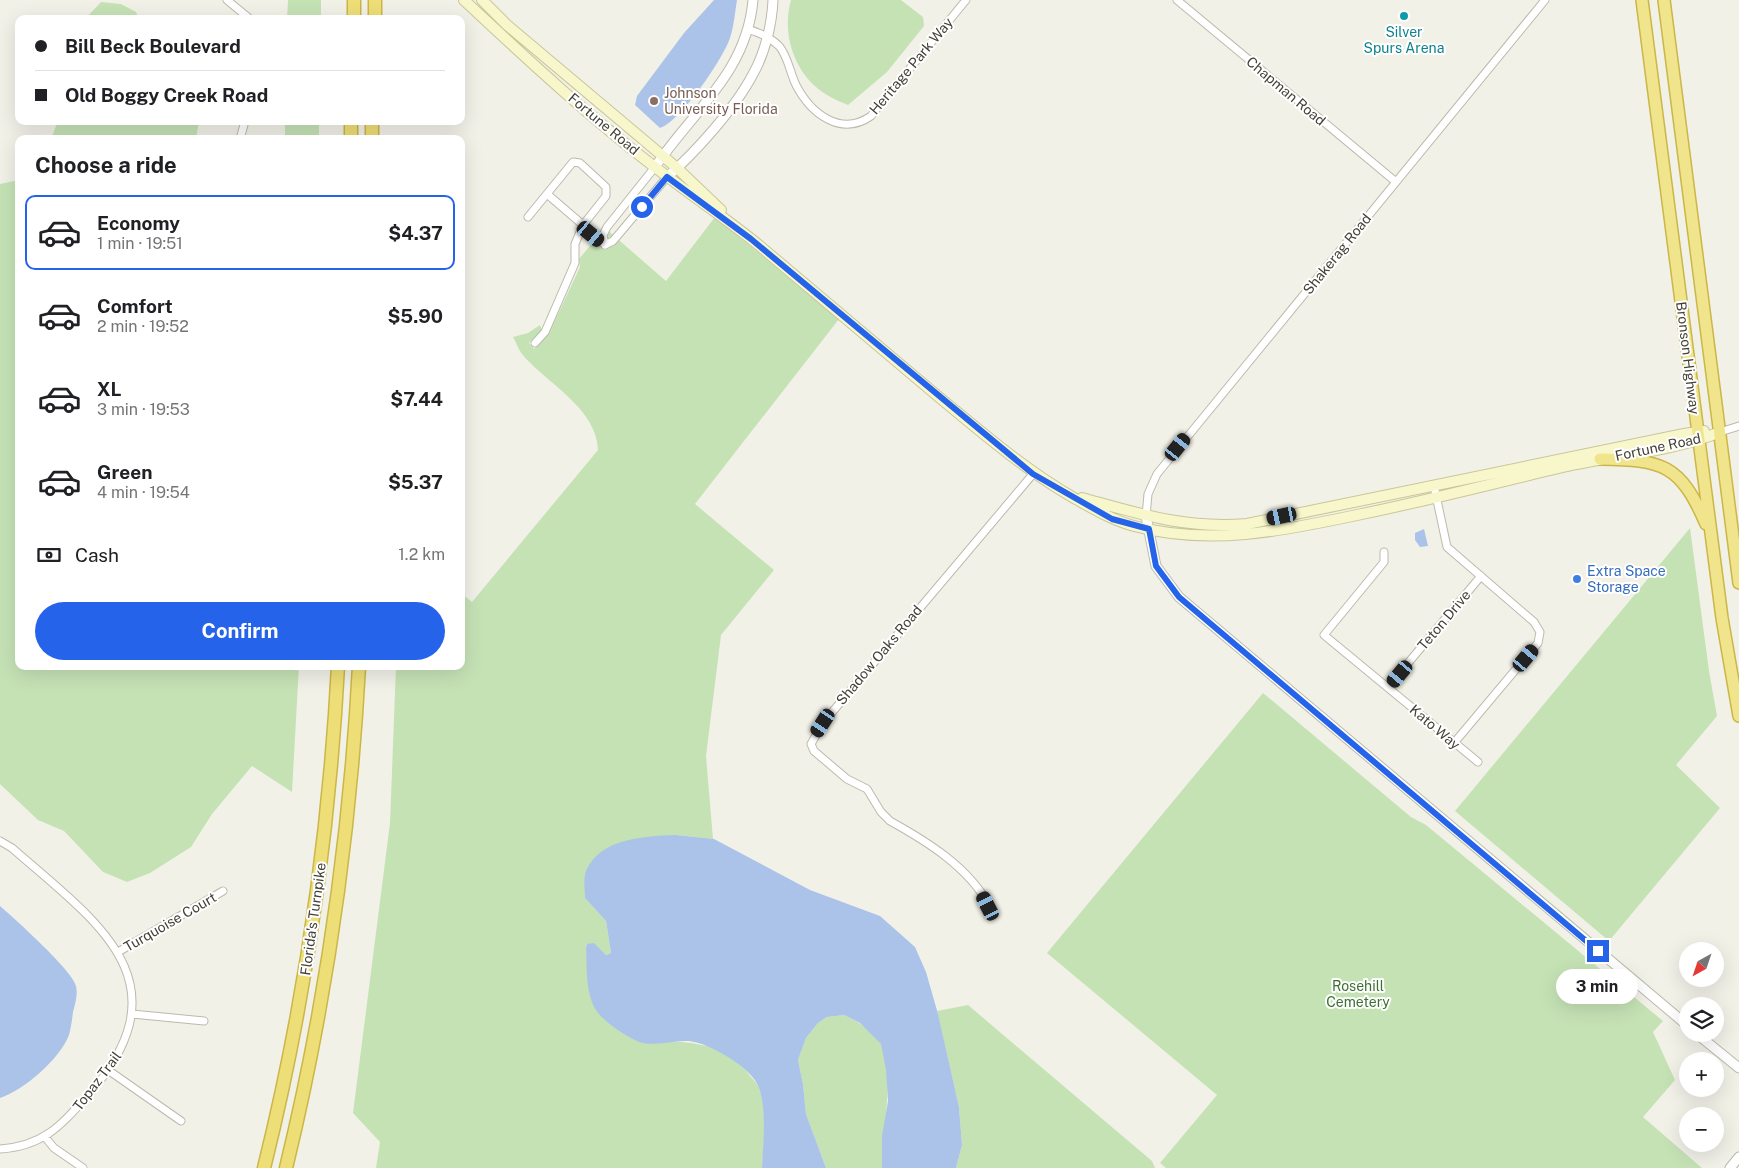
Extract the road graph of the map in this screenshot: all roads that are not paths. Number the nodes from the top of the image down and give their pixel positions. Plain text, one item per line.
1 (227, 0) edge
2 (354, 0) edge
3 (375, 0) edge
4 (464, 0) edge
5 (482, 0) edge
6 (752, 0) edge
7 (773, 0) edge
8 (966, 0) edge
9 (1177, 0) edge
10 (1545, 0) edge
11 (1642, 0) edge
12 (1664, 0) edge
13 (245, 15) edge
14 (354, 15) edge
15 (375, 15) edge
16 (748, 29) junction
17 (767, 36) junction
18 (591, 96) junction
19 (582, 106) junction
20 (663, 156) junction
21 (655, 167) junction
22 (677, 168) junction
23 (667, 177) junction
24 (1396, 182) junction
25 (547, 194) junction
26 (528, 217) dead end
27 (583, 225) junction
28 (751, 239) junction
29 (605, 245) junction
30 (534, 343) dead end
31 (1739, 426) edge
32 (1735, 431) edge
33 (1720, 432) junction
34 (1699, 436) junction
35 (1600, 459) junction
36 (1033, 474) junction
37 (1434, 486) junction
38 (1069, 494) junction
39 (1436, 499) junction
40 (1146, 516) junction
41 (1149, 529) junction
42 (1712, 538) junction
43 (1384, 552) dead end
44 (1480, 576) junction
45 (1739, 583) edge
46 (338, 670) edge
47 (359, 670) edge
48 (1388, 687) junction
49 (1739, 716) edge
50 (1454, 743) junction
51 (1478, 762) dead end
52 (0, 841) edge
53 (222, 891) dead end
54 (988, 906) dead end
55 (118, 952) junction
56 (132, 1014) junction
57 (1679, 1018) edge
58 (204, 1021) dead end
59 (1707, 1042) edge
60 (1739, 1068) edge
61 (108, 1070) junction
62 (181, 1122) dead end
63 (45, 1137) junction
64 (0, 1149) edge
65 (1739, 1157) edge
66 (82, 1168) edge
67 (264, 1168) edge
68 (286, 1168) edge
69 (1730, 1168) edge

1 - 13 street
2 - 14 highway
3 - 15 highway
4 - 19 main road, Fortune Road
5 - 18 main road, Fortune Road
6 - 16 street
7 - 17 street
8 - 17 street, Heritage Park Way
9 - 24 street, Chapman Road
10 - 24 street, Shakerag Road
11 - 34 highway, Bronson Highway
12 - 33 highway, Bronson Highway
16 - 17 street, Heritage Park Way
16 - 20 street
17 - 22 street
18 - 19 street
18 - 20 main road, Fortune Road
19 - 21 main road, Fortune Road
20 - 21 street
20 - 22 main road, Fortune Road
21 - 23 main road, Fortune Road
21 - 29 street
22 - 23 street
22 - 28 main road, Fortune Road
23 - 28 main road, Fortune Road
23 - 29 street
24 - 40 street, Shakerag Road
25 - 26 street
25 - 27 street
25 - 27 street
27 - 29 street
27 - 30 street
28 - 36 main road, Fortune Road
31 - 32 street
32 - 33 street
33 - 34 main road, Fortune Road
33 - 45 highway, Bronson Highway
34 - 35 main road, Fortune Road
34 - 37 main road, Fortune Road
34 - 42 highway, Bronson Highway
35 - 39 main road, Fortune Road
35 - 42 highway
36 - 38 main road, Fortune Road
36 - 54 street, Shadow Oaks Road
37 - 39 street
37 - 40 main road, Fortune Road
38 - 40 main road, Fortune Road
38 - 41 main road, Fortune Road
39 - 41 main road, Fortune Road
39 - 44 street
40 - 41 street
41 - 57 street
42 - 49 highway, Bronson Highway
43 - 48 street, Kato Way
44 - 48 street, Teton Drive
44 - 50 street
46 - 67 highway, Florida's Turnpike
47 - 68 highway, Florida's Turnpike
48 - 50 street, Kato Way
50 - 51 street, Kato Way
52 - 55 street, Topaz Trail
53 - 55 street, Turquoise Court
55 - 56 street, Topaz Trail
56 - 58 street
56 - 61 street, Topaz Trail
59 - 60 street
61 - 62 street
61 - 63 street, Topaz Trail
63 - 64 street, Topaz Trail
63 - 66 street
65 - 69 street

